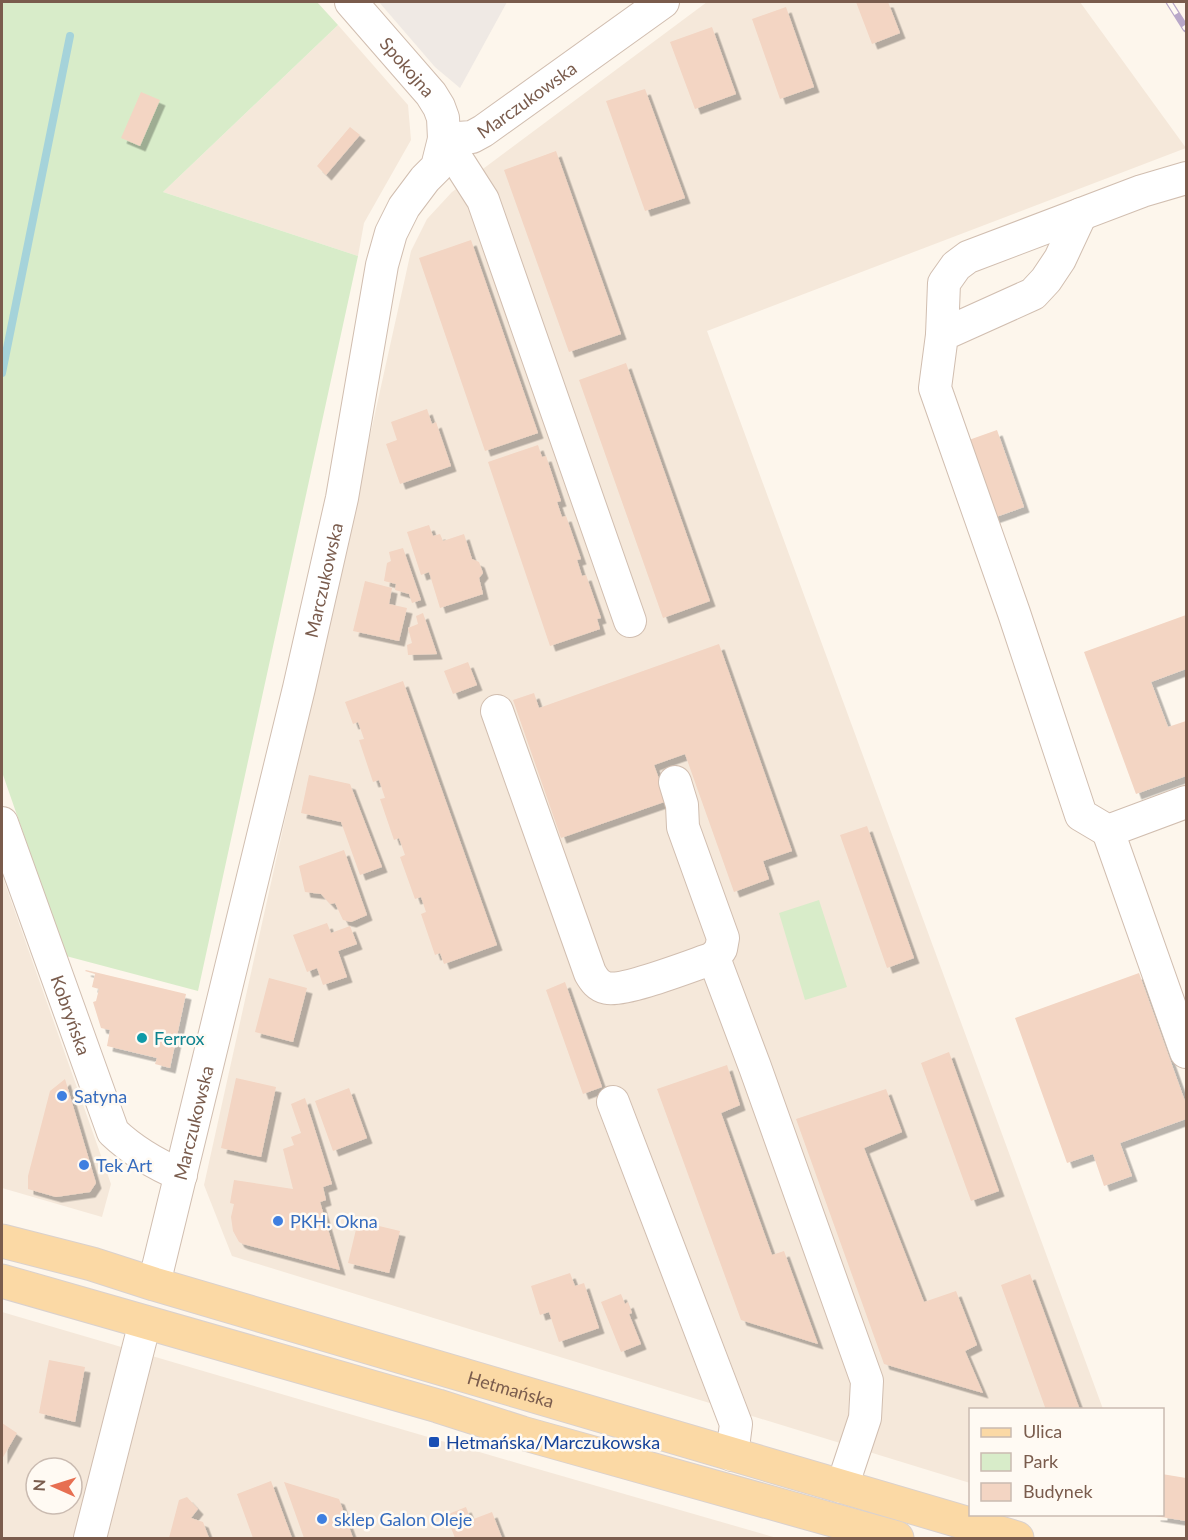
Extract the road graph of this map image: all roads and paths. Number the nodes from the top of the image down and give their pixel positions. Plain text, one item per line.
1 (351, 2) edge
2 (663, 2) edge
3 (444, 139) junction
4 (1186, 178) edge
5 (1081, 214) junction
6 (942, 335) junction
7 (630, 621) dead end
8 (497, 711) dead end
9 (675, 782) dead end
10 (1186, 802) edge
11 (2, 823) edge
12 (1108, 831) junction
13 (714, 958) junction
14 (1186, 1052) edge
15 (614, 1102) dead end
16 (181, 1175) junction
17 (3, 1241) edge
18 (2, 1275) edge
19 (2, 1281) edge
20 (154, 1284) junction
21 (145, 1322) junction
22 (302, 1327) junction
23 (292, 1364) junction
24 (732, 1455) junction
25 (842, 1487) junction
26 (90, 1539) edge
27 (897, 1539) edge
28 (1017, 1539) edge

1 - 3 street, Spokojna
2 - 3 street, Marczukowska
3 - 7 street
3 - 16 street, Marczukowska
4 - 5 street
5 - 6 street
5 - 6 street
6 - 12 street
8 - 13 street
9 - 13 street
10 - 12 street
11 - 16 street, Kobryńska
12 - 14 street
13 - 25 street
15 - 24 street
16 - 20 street, Marczukowska
17 - 18 main road
17 - 20 main road, Hetmańska
19 - 21 main road, Hetmańska
20 - 21 main road
20 - 22 main road, Hetmańska
21 - 23 main road, Hetmańska
21 - 26 street
22 - 23 main road
22 - 24 main road, Hetmańska
23 - 27 main road, Hetmańska
24 - 25 main road, Hetmańska
25 - 28 main road, Hetmańska

